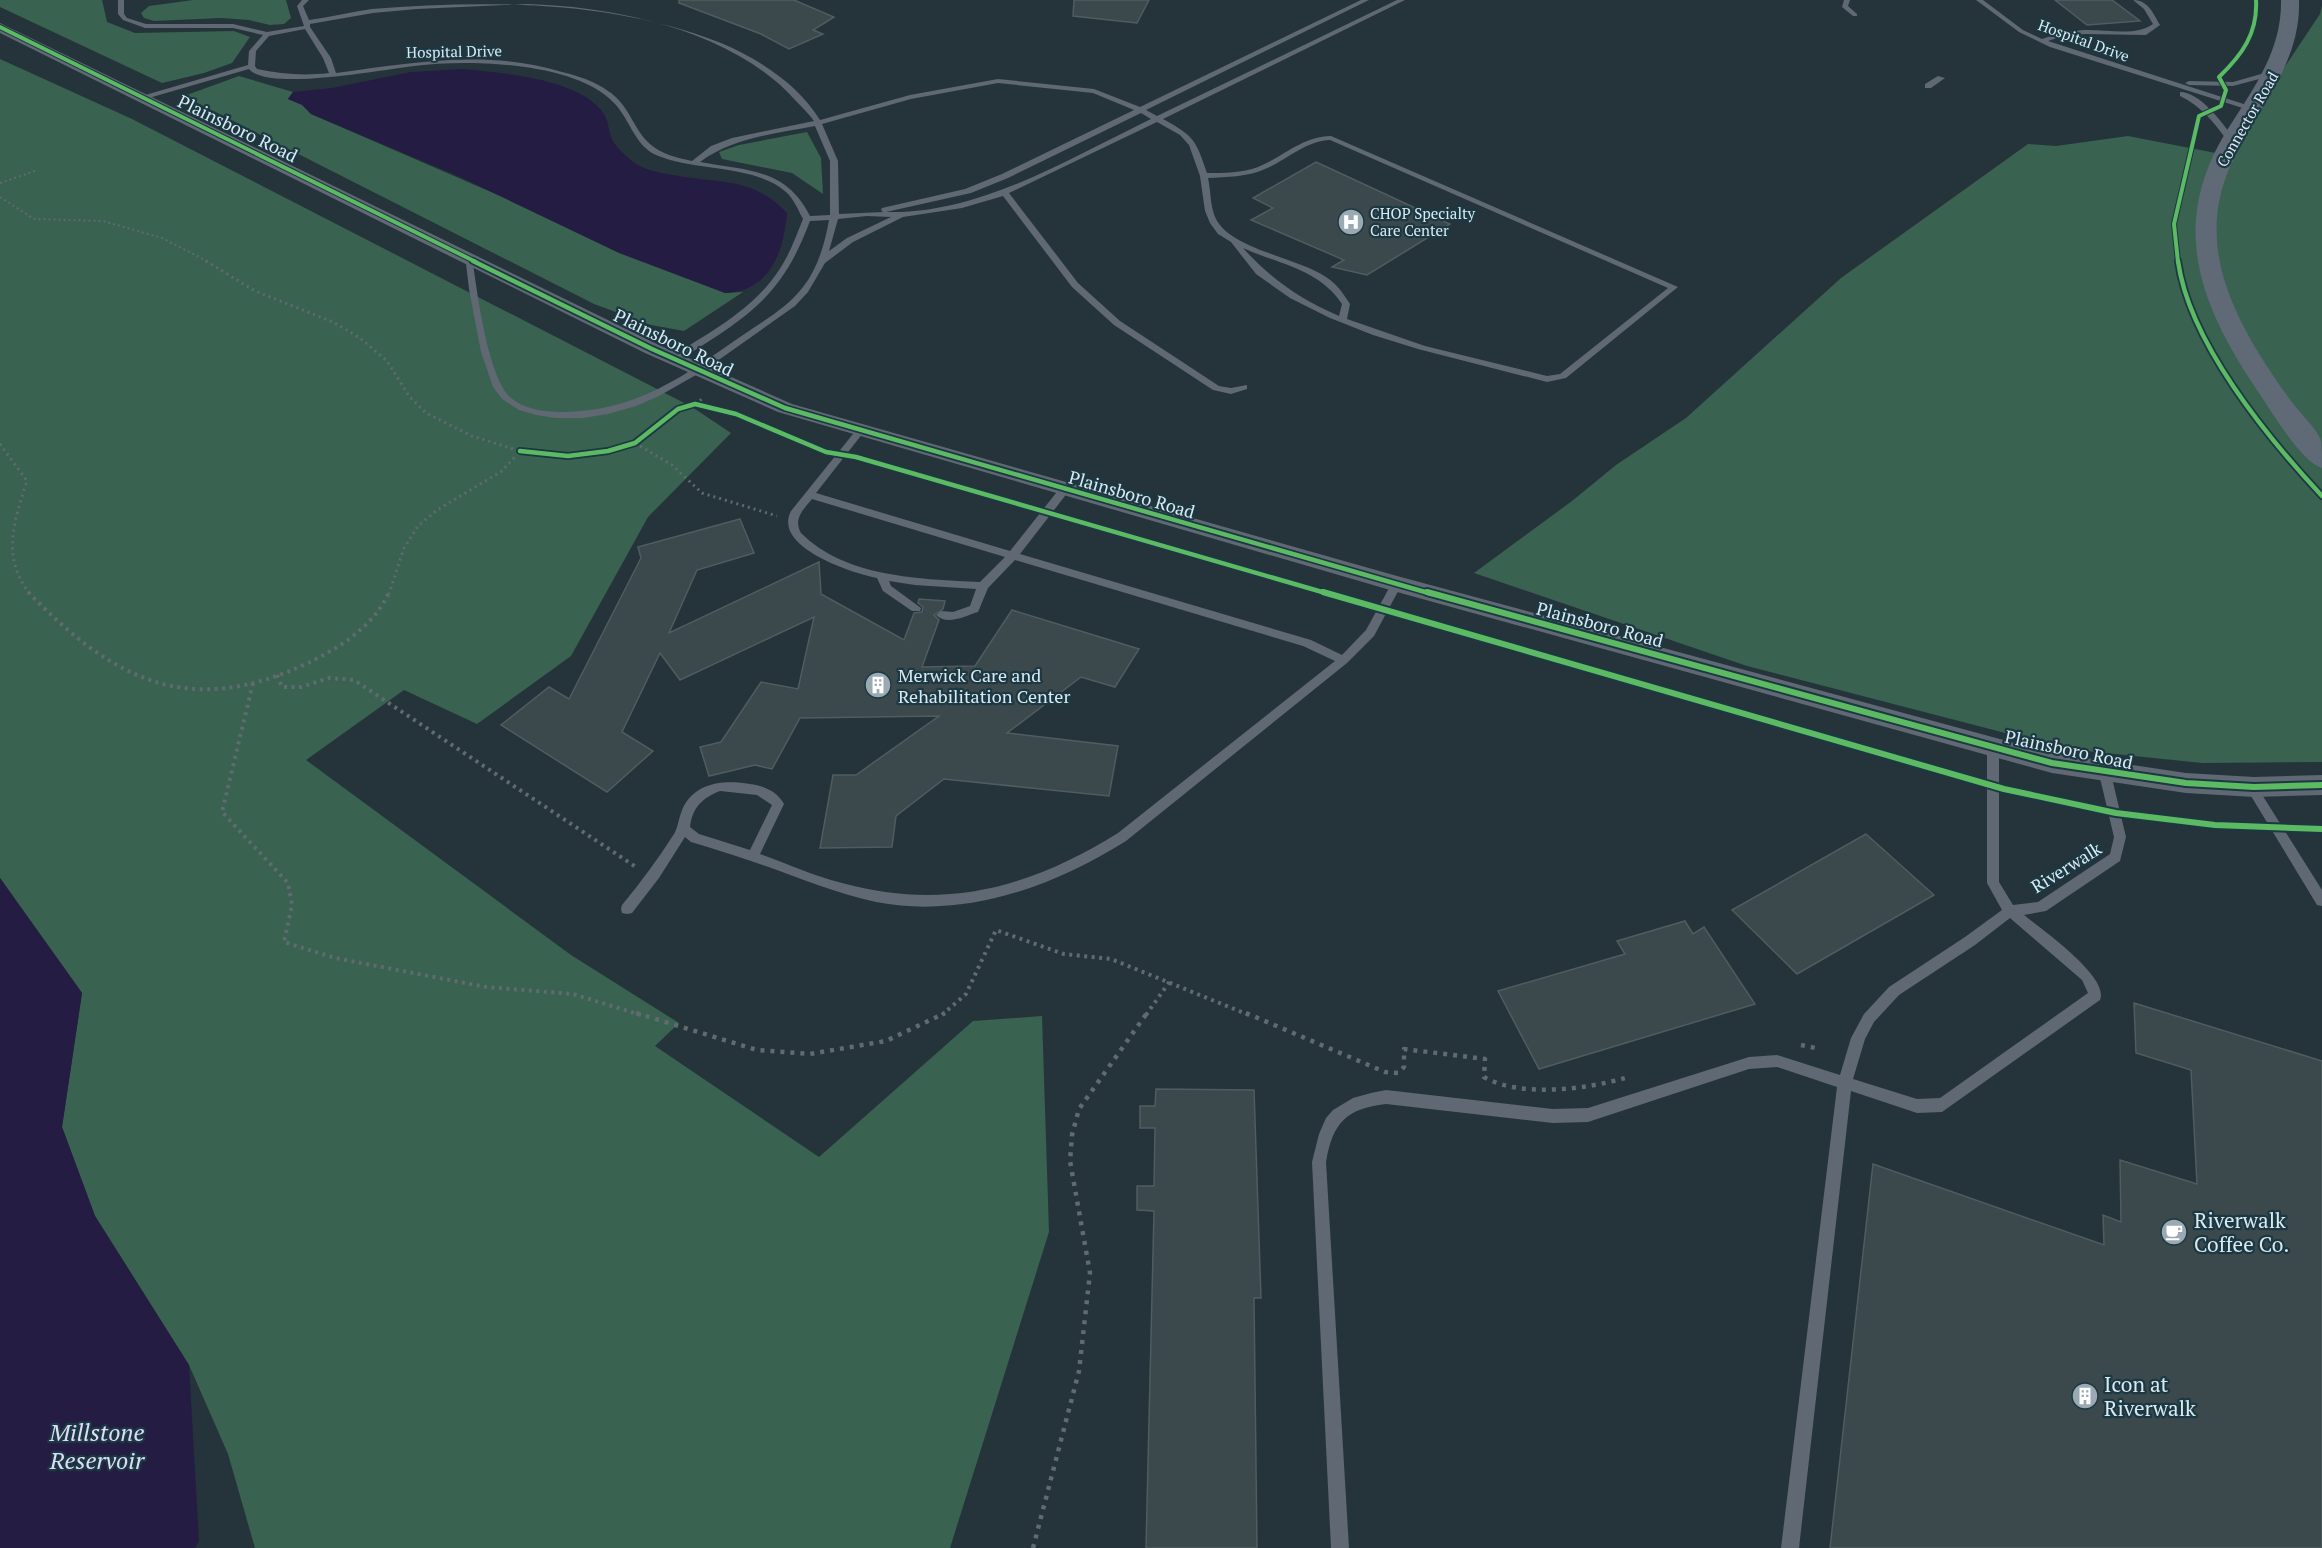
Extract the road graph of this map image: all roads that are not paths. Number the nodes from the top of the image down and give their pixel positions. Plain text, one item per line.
1 (121, 0) edge
2 (306, 0) edge
3 (1365, 0) edge
4 (1402, 0) edge
5 (1979, 0) edge
6 (2136, 0) edge
7 (2290, 0) edge
8 (1847, 1) edge
9 (412, 4) edge
10 (1855, 15) dead end
11 (307, 24) junction
12 (3, 30) edge
13 (267, 34) junction
14 (2042, 41) junction
15 (251, 66) junction
16 (2276, 72) junction
17 (333, 75) junction
18 (1941, 78) dead end
19 (2152, 79) junction
20 (1928, 86) dead end
21 (145, 98) junction
22 (2252, 108) junction
23 (1141, 111) junction
24 (1158, 119) junction
25 (817, 123) junction
26 (2232, 140) junction
27 (694, 163) junction
28 (1204, 176) junction
29 (1005, 193) junction
30 (867, 214) junction
31 (901, 215) junction
32 (834, 217) junction
33 (807, 219) junction
34 (1234, 243) junction
35 (468, 257) junction
36 (821, 262) junction
37 (1342, 320) junction
38 (674, 359) junction
39 (698, 371) junction
40 (1244, 387) dead end
41 (860, 431) junction
42 (2322, 459) edge
43 (1064, 490) junction
44 (810, 495) junction
45 (1013, 555) junction
46 (882, 577) junction
47 (1397, 584) junction
48 (983, 586) junction
49 (916, 608) dead end
50 (940, 615) dead end
51 (1343, 660) junction
52 (1993, 748) junction
53 (2105, 774) junction
54 (2322, 785) edge
55 (2252, 788) junction
56 (684, 829) junction
57 (753, 856) junction
58 (2322, 901) edge
59 (627, 909) dead end
60 (2010, 911) junction
61 (1845, 1083) junction
62 (1340, 1548) edge
63 (1790, 1548) edge

1 - 13 lane
2 - 11 lane
3 - 23 lane
4 - 24 lane
5 - 14 lane, Hospital Drive
6 - 14 lane
7 - 16 street, Connector Road
8 - 10 lane
9 - 11 lane
9 - 25 lane
11 - 13 lane
11 - 17 lane
12 - 21 street, Plainsboro Road
13 - 15 lane
14 - 19 lane, Hospital Drive
15 - 17 lane, Hospital Drive
15 - 21 lane
16 - 19 lane
16 - 22 street, Connector Road
17 - 27 lane, Hospital Drive
18 - 20 lane
19 - 22 lane
19 - 26 lane
21 - 35 street, Plainsboro Road
22 - 26 street, Connector Road
23 - 24 lane
23 - 25 lane
23 - 30 lane
24 - 28 lane
24 - 29 lane
25 - 27 lane
25 - 32 lane
26 - 42 street, Connector Road
27 - 33 lane, Hospital Drive
28 - 34 lane
28 - 37 lane
29 - 31 lane
29 - 40 lane
30 - 31 lane
30 - 32 lane
31 - 36 lane
32 - 33 lane
32 - 36 lane
33 - 38 lane
34 - 37 lane
34 - 37 lane
35 - 38 street, Plainsboro Road
35 - 39 lane
36 - 39 lane
38 - 39 street, Plainsboro Road
39 - 41 street, Plainsboro Road
41 - 43 street, Plainsboro Road
41 - 44 lane
43 - 45 lane
43 - 47 street, Plainsboro Road
44 - 45 lane
44 - 46 lane
45 - 48 lane
45 - 51 lane
46 - 48 lane
46 - 49 lane
47 - 51 lane
47 - 52 street, Plainsboro Road
48 - 50 lane
51 - 57 lane
52 - 53 street, Plainsboro Road
52 - 60 lane
53 - 55 street, Plainsboro Road
53 - 60 lane, Riverwalk
54 - 55 street, Plainsboro Road
55 - 58 lane
56 - 57 lane
56 - 57 lane
56 - 59 lane
60 - 61 lane
60 - 61 lane
61 - 62 lane
61 - 63 lane

